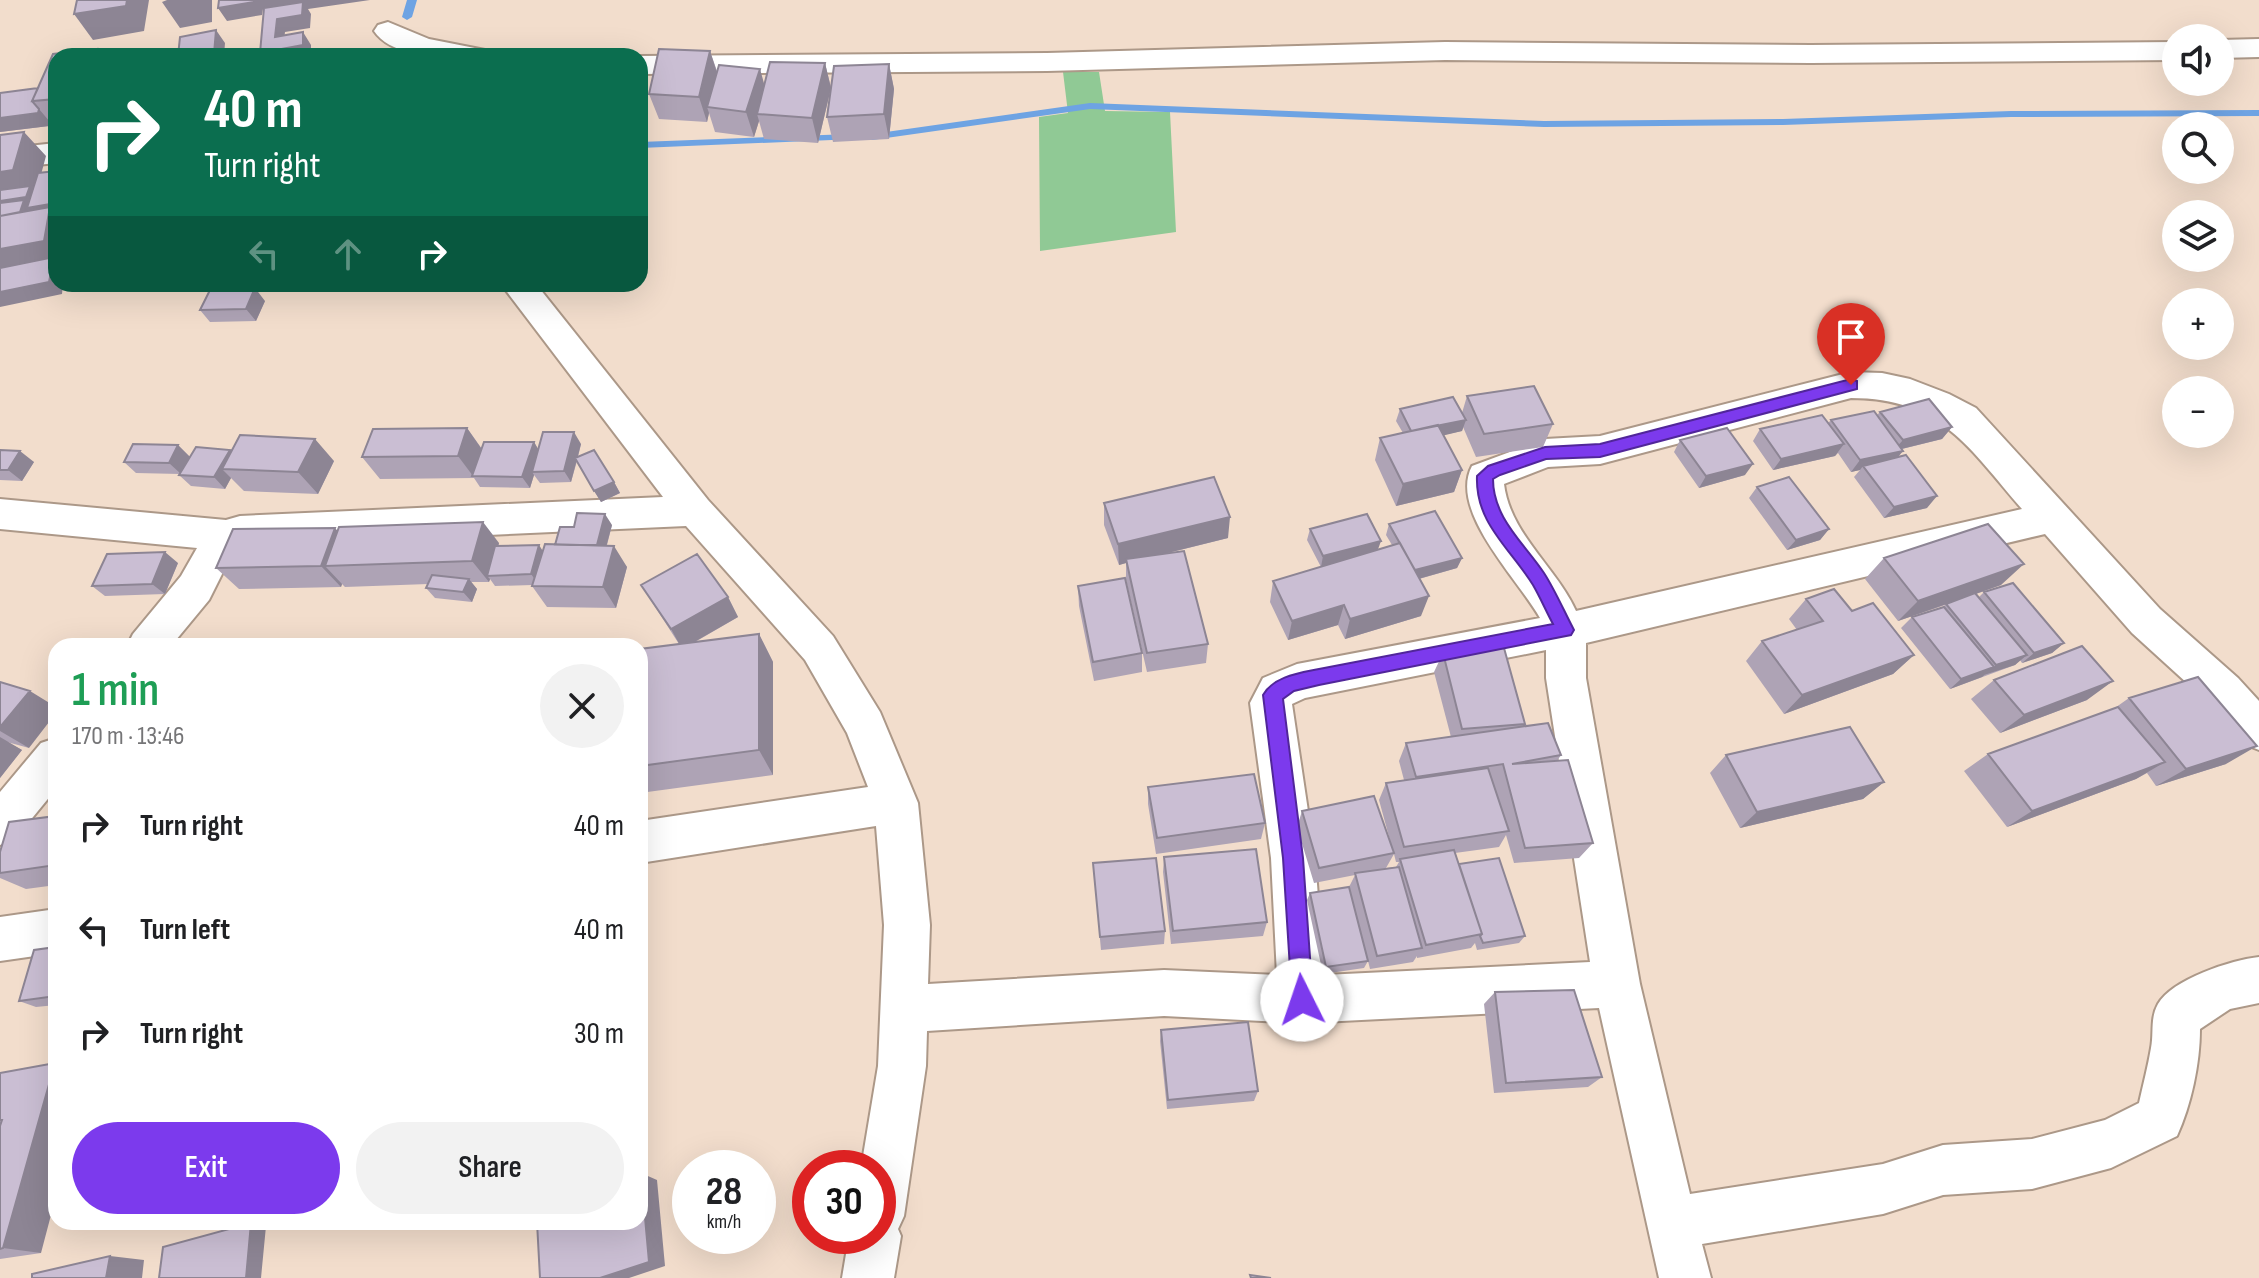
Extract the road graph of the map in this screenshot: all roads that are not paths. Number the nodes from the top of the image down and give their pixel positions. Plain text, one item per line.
1 (395, 0) edge
2 (385, 43) edge
3 (428, 48) edge
4 (2259, 48) edge
5 (2234, 49) edge
6 (2162, 51) edge
7 (648, 65) edge
8 (48, 154) edge
9 (0, 159) edge
10 (524, 292) edge
11 (695, 511) junction
12 (0, 514) edge
13 (2054, 517) junction
14 (228, 536) junction
15 (1565, 630) junction
16 (154, 638) edge
17 (2241, 687) edge
18 (2259, 731) edge
19 (48, 767) edge
20 (896, 803) junction
21 (0, 825) edge
22 (648, 841) edge
23 (48, 932) edge
24 (0, 939) edge
25 (2259, 980) edge
26 (1617, 984) junction
27 (1302, 1000) junction
28 (904, 1009) junction
29 (889, 1150) edge
30 (1671, 1223) junction
31 (872, 1254) edge
32 (868, 1278) edge
33 (1685, 1278) edge

1 - 2 street
2 - 3 street
4 - 5 street
6 - 7 street
8 - 9 street
10 - 11 street
11 - 14 street
11 - 20 street
12 - 14 street
13 - 15 street
13 - 15 street
13 - 17 street
14 - 16 street
15 - 26 street
15 - 27 street
17 - 18 street
19 - 21 street
20 - 22 street
20 - 28 street
23 - 24 street
25 - 30 street
26 - 27 street
26 - 30 street
27 - 28 street
28 - 29 street
30 - 33 street
31 - 32 street

